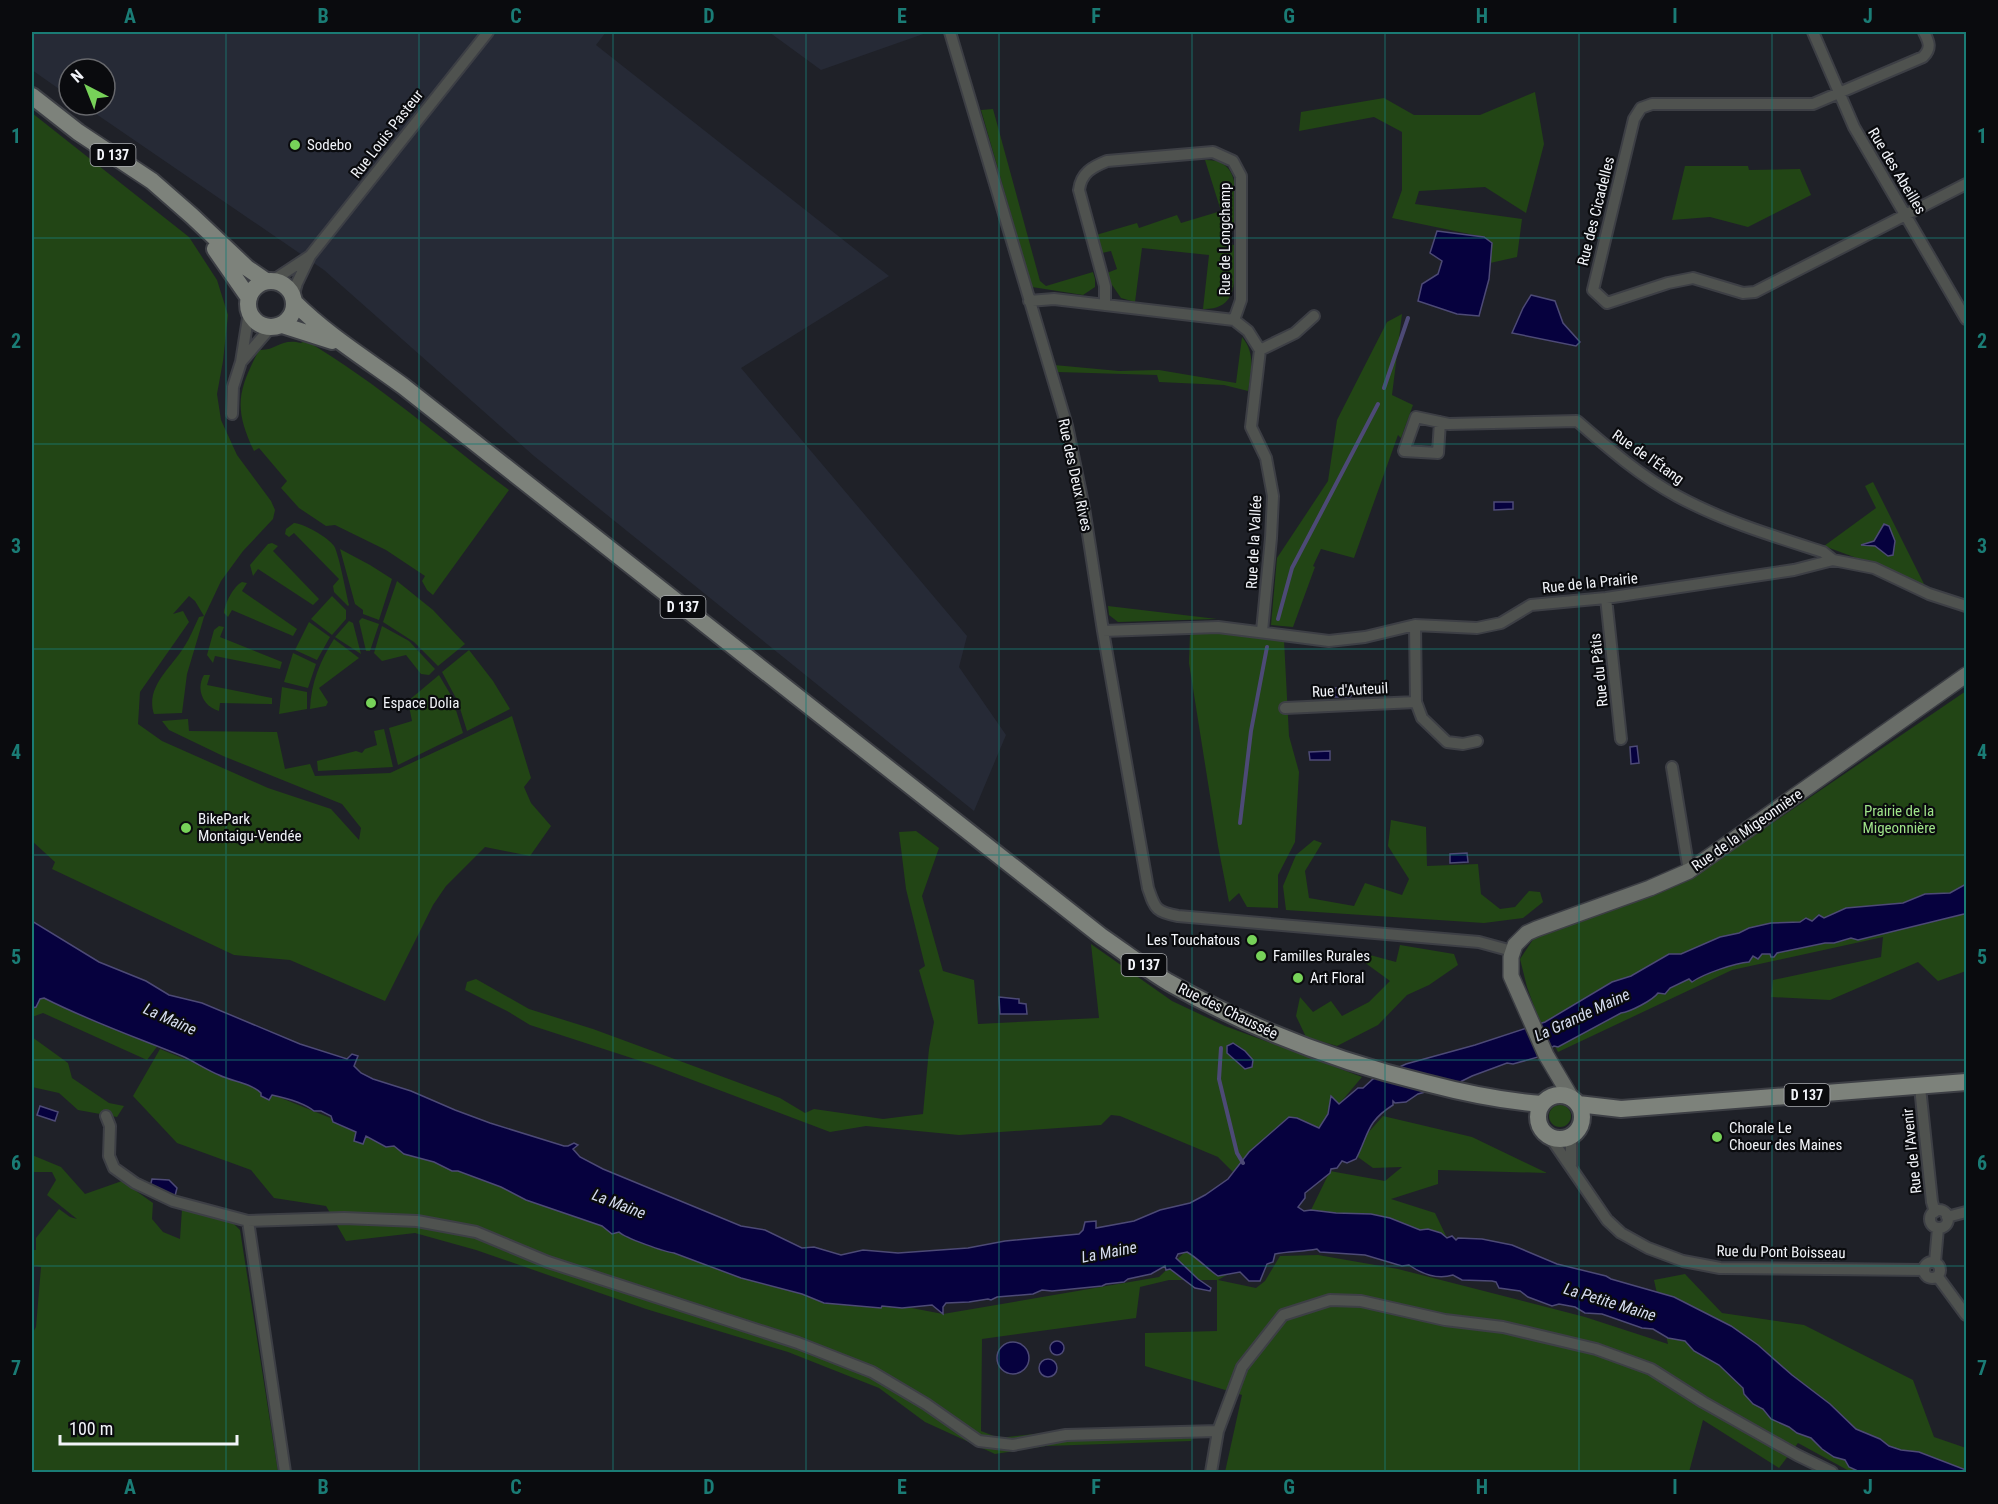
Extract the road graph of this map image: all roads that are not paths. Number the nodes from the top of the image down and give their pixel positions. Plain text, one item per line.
1 (488, 32) edge
2 (950, 32) edge
3 (1813, 32) edge
4 (1923, 32) edge
5 (1839, 93) junction
6 (32, 96) edge
7 (1966, 184) edge
8 (1906, 215) junction
9 (192, 216) junction
10 (310, 256) junction
11 (269, 281) junction
12 (294, 299) junction
13 (1029, 301) junction
14 (249, 305) junction
15 (1105, 305) junction
16 (1314, 316) dead end
17 (1966, 319) edge
18 (1234, 320) junction
19 (276, 326) junction
20 (344, 346) junction
21 (1260, 350) junction
22 (241, 362) junction
23 (232, 414) dead end
24 (1440, 422) dead end
25 (1833, 560) junction
26 (1606, 598) junction
27 (1966, 606) edge
28 (1415, 625) junction
29 (1103, 631) junction
30 (1262, 631) junction
31 (1966, 675) edge
32 (1416, 702) junction
33 (1285, 708) dead end
34 (1621, 739) dead end
35 (1477, 741) dead end
36 (1672, 767) dead end
37 (1689, 871) junction
38 (1512, 951) junction
39 (1556, 1074) junction
40 (1966, 1082) edge
41 (1920, 1087) junction
42 (1575, 1102) junction
43 (1544, 1106) junction
44 (1621, 1109) junction
45 (106, 1116) dead end
46 (1576, 1129) junction
47 (1550, 1137) junction
48 (1571, 1165) junction
49 (1935, 1212) junction
50 (1966, 1212) edge
51 (1947, 1217) junction
52 (248, 1221) junction
53 (1938, 1228) junction
54 (1935, 1262) junction
55 (1924, 1269) junction
56 (1938, 1277) junction
57 (1966, 1315) edge
58 (1218, 1431) junction
59 (285, 1473) edge
60 (1211, 1473) edge
61 (1832, 1473) edge

1 - 10 street, Rue Louis Pasteur
2 - 13 street, Rue des Deux Rives
3 - 5 street, Rue des Abeilles
4 - 5 street
5 - 8 street, Rue des Abeilles
5 - 8 street, Rue des Cicadelles
6 - 9 main road, D 137
7 - 8 street
8 - 17 street, Rue des Abeilles
9 - 11 main road, D 137
9 - 14 main road, D 137
10 - 11 street, Rue Louis Pasteur
10 - 12 street, Rue Louis Pasteur
11 - 12 main road
11 - 14 main road
12 - 19 main road
12 - 20 main road, D 137
13 - 15 street
13 - 29 street, Rue des Deux Rives
14 - 19 main road
14 - 22 street
15 - 18 street
15 - 18 street, Rue de Longchamp
16 - 21 street
18 - 21 street
19 - 20 main road, D 137
19 - 22 street
20 - 43 main road, Rue des Chaussée / D 137
21 - 30 street, Rue de la Vallée
22 - 23 street
24 - 25 street, Rue de l'Étang
25 - 26 street, Rue de la Prairie
25 - 27 street
26 - 28 street, Rue de la Prairie
26 - 34 street, Rue du Pâtis
28 - 30 street, Rue de la Prairie
28 - 32 street
29 - 30 street, Rue de la Prairie
29 - 38 street, Rue des Deux Rives
31 - 37 street, Rue de la Migeonnière
32 - 33 street, Rue d'Auteuil
32 - 35 street
36 - 37 street
37 - 38 street, Rue de la Migeonnière
38 - 39 street
39 - 42 street
39 - 43 street
40 - 41 main road, D 137
41 - 44 main road, D 137
41 - 49 street, Rue de l'Avenir
42 - 43 main road
42 - 44 main road, D 137
42 - 46 main road
43 - 47 main road
44 - 46 main road, D 137
45 - 52 street
46 - 47 main road
46 - 48 street
47 - 48 street, Rue du Pont Boisseau
48 - 55 street, Rue du Pont Boisseau
49 - 51 street
49 - 53 street
50 - 51 street
51 - 53 street
52 - 58 street
52 - 59 street
53 - 54 street
54 - 55 street
54 - 56 street
55 - 56 street
56 - 57 street
58 - 60 street
58 - 61 street

